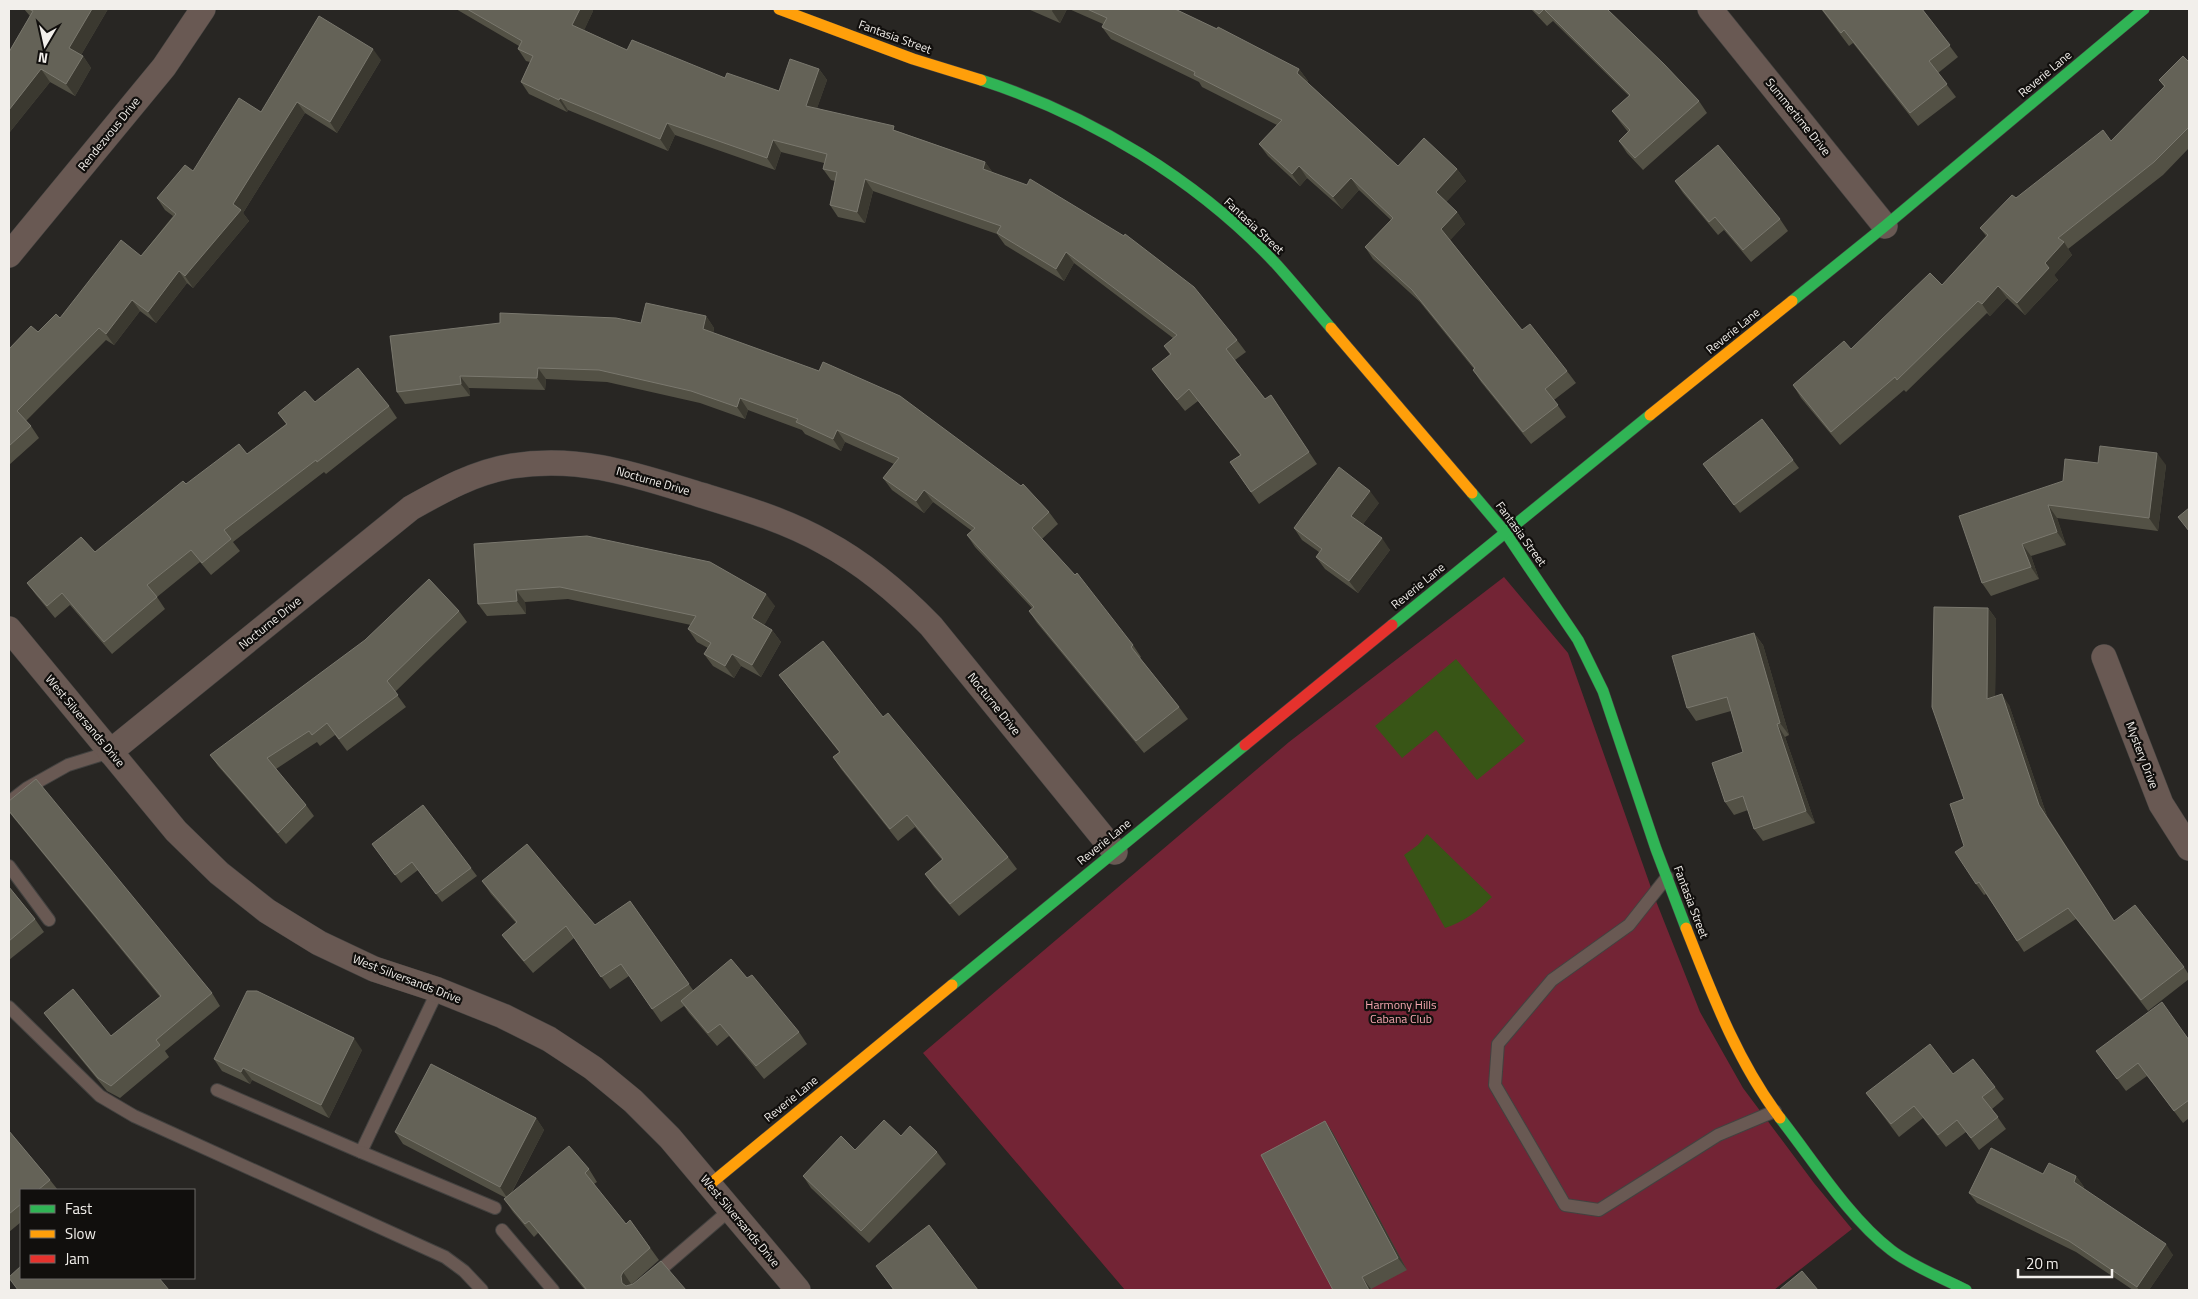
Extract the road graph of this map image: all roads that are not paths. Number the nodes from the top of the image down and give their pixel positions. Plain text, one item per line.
1 (203, 9) edge
2 (779, 9) edge
3 (1710, 9) edge
4 (2144, 9) edge
5 (1885, 226) junction
6 (9, 255) edge
7 (1506, 532) junction
8 (9, 629) edge
9 (2104, 657) dead end
10 (110, 752) junction
11 (9, 802) edge
12 (2189, 848) edge
13 (1114, 852) junction
14 (9, 866) edge
15 (1667, 877) junction
16 (49, 920) dead end
17 (438, 990) junction
18 (9, 1008) edge
19 (217, 1090) dead end
20 (1775, 1111) junction
21 (362, 1152) junction
22 (709, 1184) junction
23 (495, 1208) edge
24 (731, 1209) junction
25 (502, 1230) dead end
26 (482, 1290) edge
27 (553, 1290) edge
28 (636, 1290) edge
29 (798, 1290) edge
30 (1966, 1290) edge

1 - 6 street, Rendezvous Drive
2 - 7 street, Fantasia Street
3 - 5 street, Summertime Drive
4 - 5 street, Reverie Lane
5 - 7 street, Reverie Lane
7 - 13 street, Reverie Lane
7 - 15 street, Fantasia Street
8 - 10 street, West Silversands Drive
9 - 12 street, Mystery Drive
10 - 11 lane
10 - 13 street, Nocturne Drive
10 - 17 street, West Silversands Drive
13 - 22 street, Reverie Lane
14 - 16 lane
15 - 20 street, Fantasia Street
15 - 20 lane
17 - 21 lane
17 - 22 street, West Silversands Drive
18 - 26 lane
19 - 21 lane
20 - 30 street, Fantasia Street
21 - 23 lane
22 - 24 street, West Silversands Drive
24 - 28 lane
24 - 29 street, West Silversands Drive
25 - 27 lane

